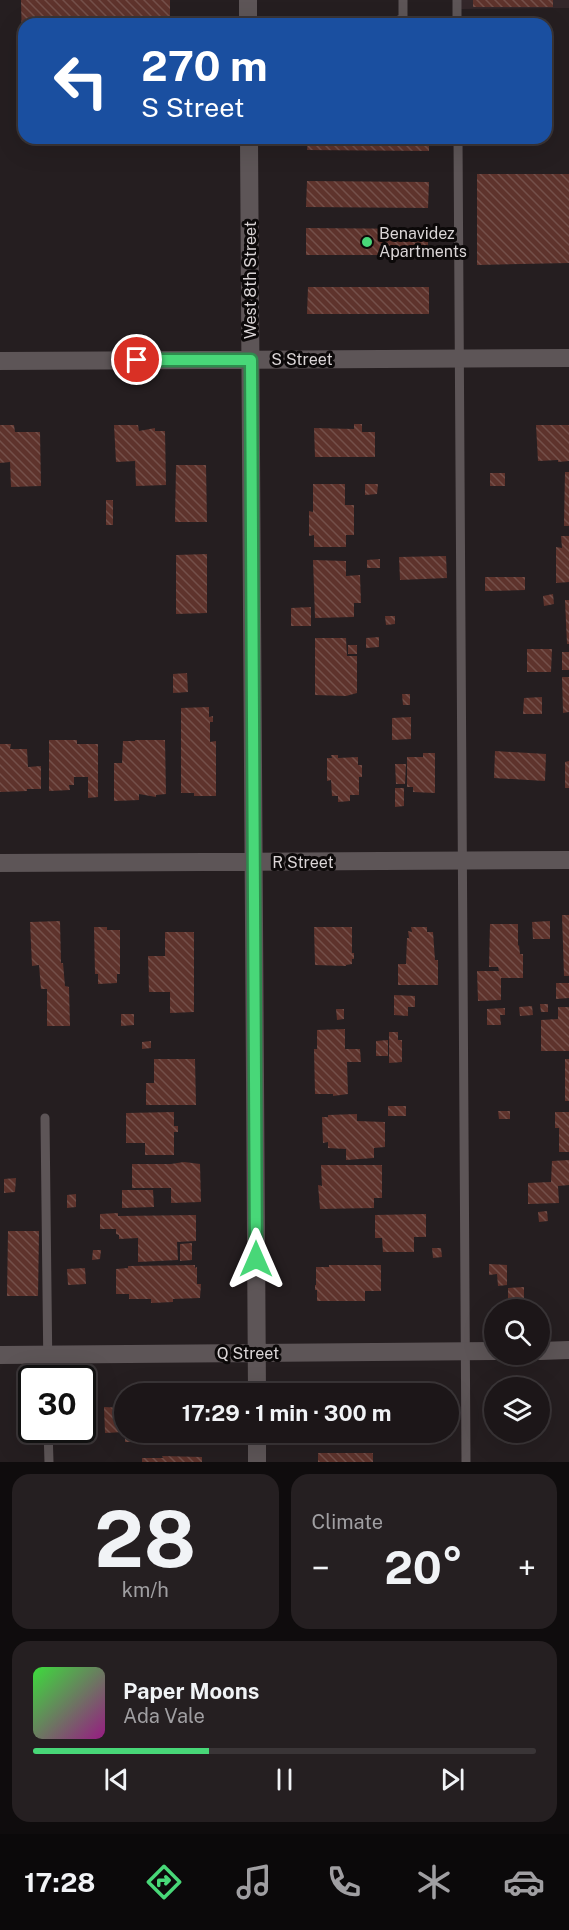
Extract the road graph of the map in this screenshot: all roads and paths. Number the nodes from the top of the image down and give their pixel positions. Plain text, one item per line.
1 (248, 0) edge
2 (403, 0) edge
3 (457, 0) edge
4 (248, 18) edge
5 (403, 18) edge
6 (457, 18) edge
7 (249, 144) edge
8 (458, 144) edge
9 (569, 358) edge
10 (459, 359) junction
11 (251, 360) junction
12 (0, 361) edge
13 (569, 860) edge
14 (462, 861) junction
15 (253, 862) junction
16 (0, 863) edge
17 (45, 1118) dead end
18 (569, 1350) edge
19 (465, 1351) junction
20 (484, 1351) edge
21 (550, 1351) edge
22 (257, 1353) junction
23 (48, 1354) junction
24 (0, 1355) edge
25 (48, 1365) edge
26 (257, 1383) edge
27 (48, 1443) edge
28 (257, 1443) edge
29 (49, 1462) edge
30 (257, 1462) edge
31 (466, 1462) edge

1 - 4 street
2 - 5 lane
3 - 6 lane
7 - 11 street, West 8th Street
8 - 10 lane
9 - 10 street, S Street
10 - 11 street, S Street
10 - 14 lane
11 - 12 street, S Street
11 - 15 street, West 8th Street
13 - 14 street, R Street
14 - 15 street, R Street
14 - 19 lane
15 - 16 street, R Street
15 - 22 street, West 8th Street
17 - 23 lane
18 - 21 street
19 - 20 street, Q Street
19 - 22 street, Q Street
19 - 31 lane
22 - 23 street, Q Street
22 - 26 street, West 8th Street
23 - 24 street, Q Street
23 - 25 lane
27 - 29 lane
28 - 30 street

